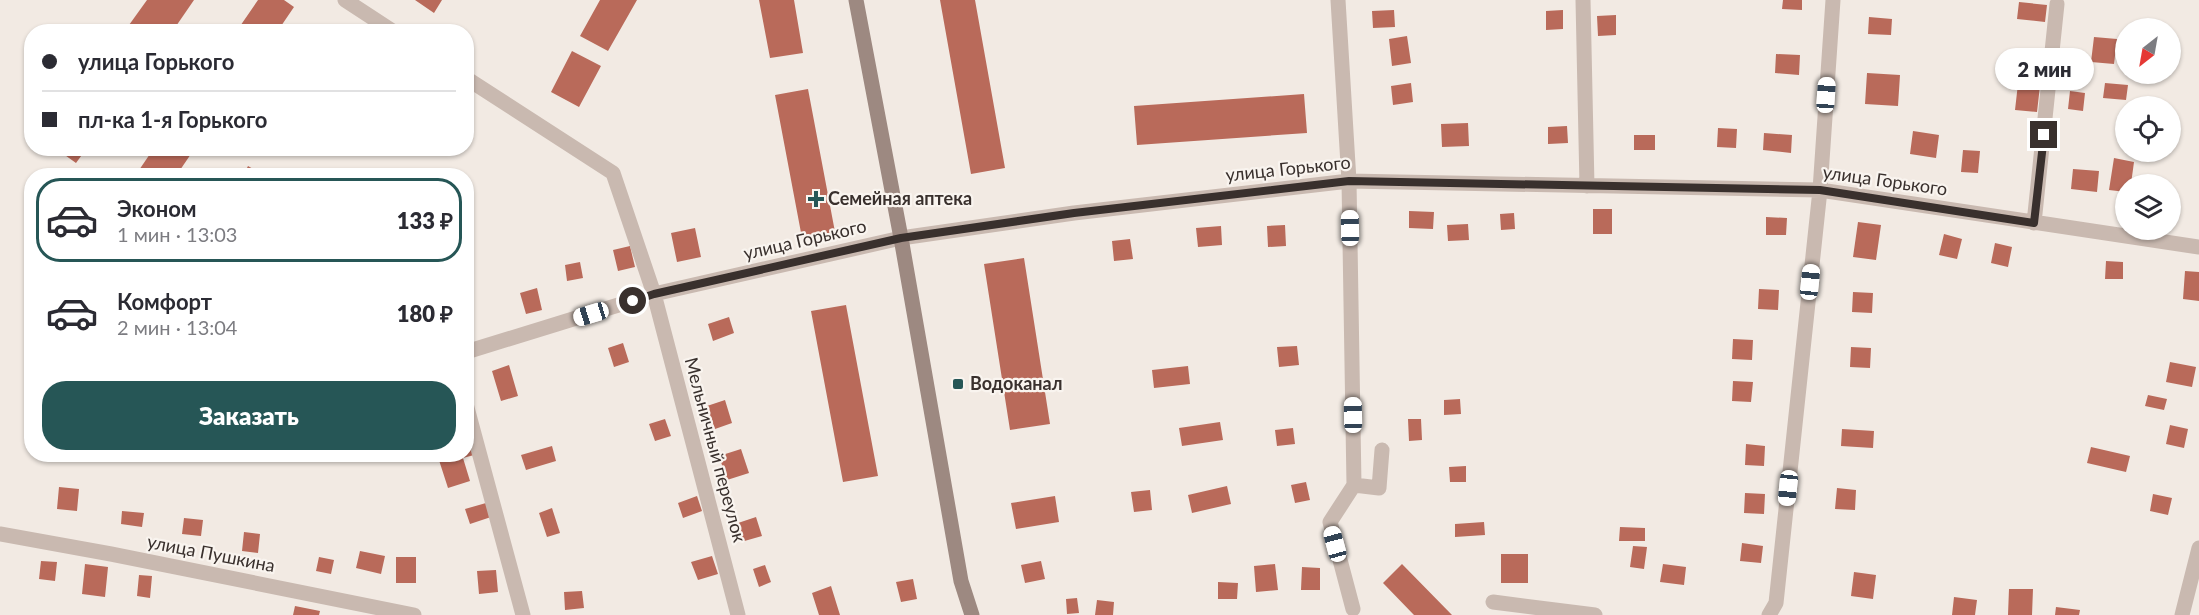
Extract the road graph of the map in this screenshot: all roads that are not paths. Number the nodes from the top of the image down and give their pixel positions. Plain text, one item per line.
1 (345, 0) edge
2 (856, 0) edge
3 (1338, 0) edge
4 (1582, 0) edge
5 (1833, 0) edge
6 (2057, 4) dead end
7 (382, 24) edge
8 (474, 83) edge
9 (1349, 181) junction
10 (1587, 186) junction
11 (1820, 190) junction
12 (2034, 223) junction
13 (901, 238) junction
14 (2199, 247) edge
15 (654, 294) junction
16 (474, 350) edge
17 (474, 434) edge
18 (1382, 450) dead end
19 (1354, 485) junction
20 (0, 534) edge
21 (2199, 548) edge
22 (1493, 602) dead end
23 (1353, 609) dead end
24 (414, 615) edge
25 (523, 615) edge
26 (738, 615) edge
27 (972, 615) edge
28 (1595, 615) edge
29 (1769, 615) edge
30 (2182, 615) edge

1 - 7 street
2 - 13 street
3 - 9 street
4 - 10 street
5 - 11 street
6 - 12 street
8 - 15 street, Мельничный переулок
9 - 10 street, улица Горького
9 - 13 street, улица Горького
9 - 19 street
10 - 11 street, улица Горького
11 - 12 street, улица Горького
11 - 29 street
12 - 14 street, улица Горького
13 - 15 street, улица Горького
13 - 27 street
15 - 16 street, улица Горького
15 - 26 street, Мельничный переулок
17 - 25 street
18 - 19 street
19 - 23 street
20 - 24 street, улица Пушкина
21 - 30 street
22 - 28 street

